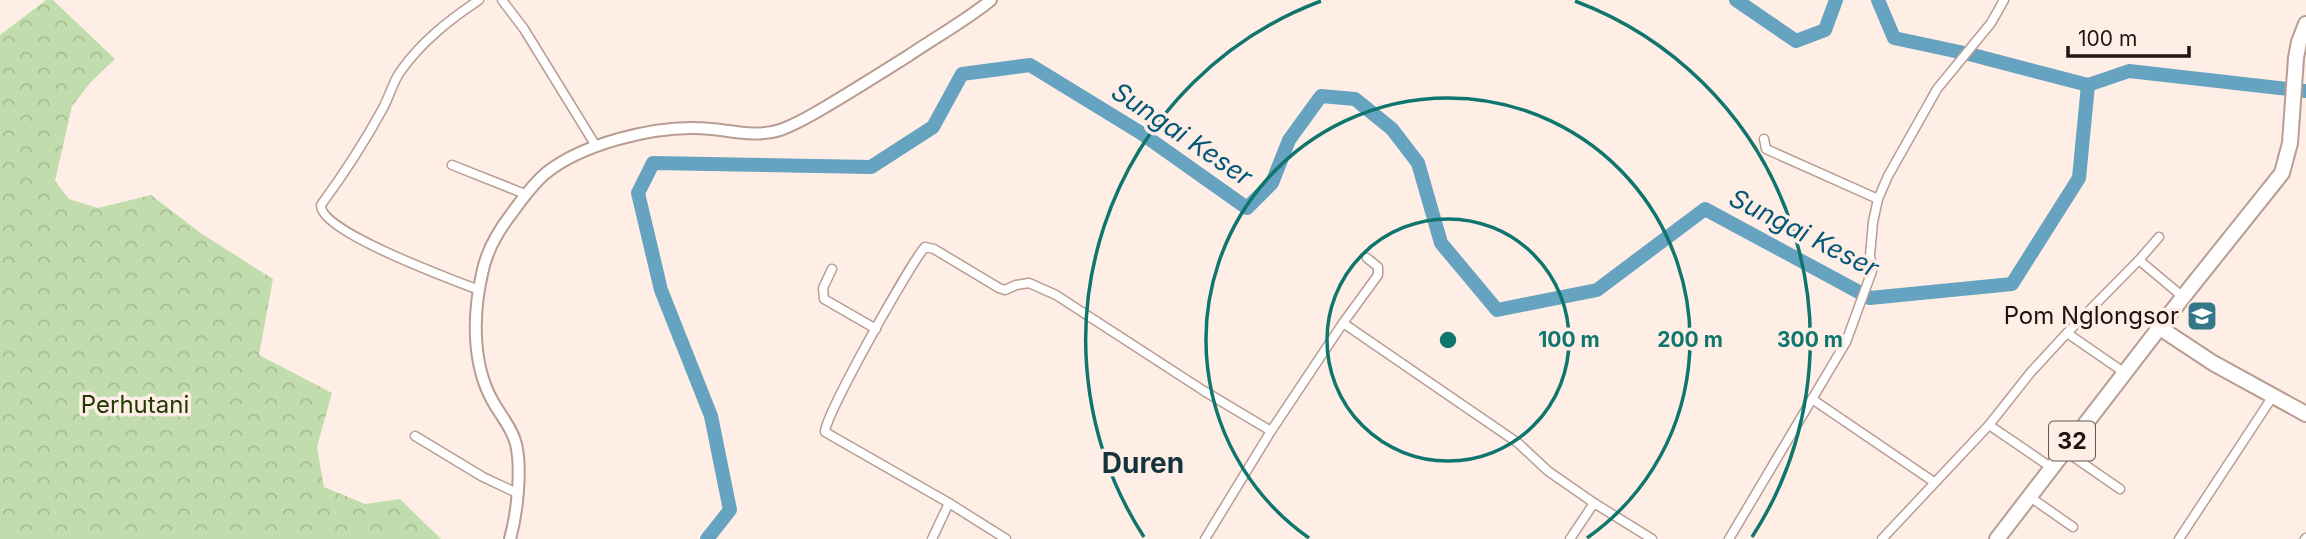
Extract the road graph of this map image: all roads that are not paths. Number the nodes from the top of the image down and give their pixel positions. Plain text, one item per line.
1 (479, 0) edge
2 (502, 0) edge
3 (991, 0) edge
4 (2004, 0) edge
5 (2306, 24) edge
6 (1765, 139) dead end
7 (596, 146) junction
8 (452, 165) dead end
9 (525, 194) junction
10 (1878, 199) junction
11 (2159, 237) dead end
12 (1367, 258) dead end
13 (2139, 260) junction
14 (832, 269) dead end
15 (479, 290) junction
16 (2183, 296) junction
17 (1343, 323) junction
18 (2160, 328) junction
19 (876, 329) junction
20 (2067, 333) junction
21 (2125, 373) junction
22 (2273, 396) junction
23 (1812, 399) junction
24 (2306, 414) edge
25 (1989, 425) junction
26 (1271, 431) junction
27 (415, 436) dead end
28 (2065, 451) junction
29 (2052, 468) junction
30 (1934, 482) junction
31 (2120, 489) dead end
32 (517, 493) junction
33 (2030, 497) junction
34 (949, 503) junction
35 (1594, 503) junction
36 (2073, 527) dead end
37 (510, 539) edge
38 (932, 539) edge
39 (1006, 539) edge
40 (1205, 539) edge
41 (1570, 539) edge
42 (1652, 539) edge
43 (1729, 539) edge
44 (1882, 539) edge
45 (1997, 539) edge
46 (2179, 539) edge

1 - 15 street
2 - 7 street
3 - 7 street
4 - 10 street
5 - 16 highway, 32
6 - 10 street
7 - 9 street
8 - 9 street
9 - 15 street
10 - 23 street
11 - 13 street
12 - 17 street
13 - 16 street
13 - 20 street
14 - 19 street
15 - 32 street
16 - 18 highway, 32
17 - 26 street
17 - 35 street
18 - 21 highway, 32
18 - 22 highway
19 - 26 street
19 - 34 street
20 - 21 street
20 - 25 street
21 - 28 highway, 32
22 - 24 highway
22 - 46 street
23 - 30 street
23 - 43 street
25 - 29 street
25 - 30 street
26 - 40 street
27 - 32 street
28 - 29 highway, 32
28 - 31 street
29 - 33 highway, 32
30 - 44 street
32 - 37 street
33 - 36 street
33 - 45 highway, 32
34 - 38 street
34 - 39 street
35 - 41 street
35 - 42 street

